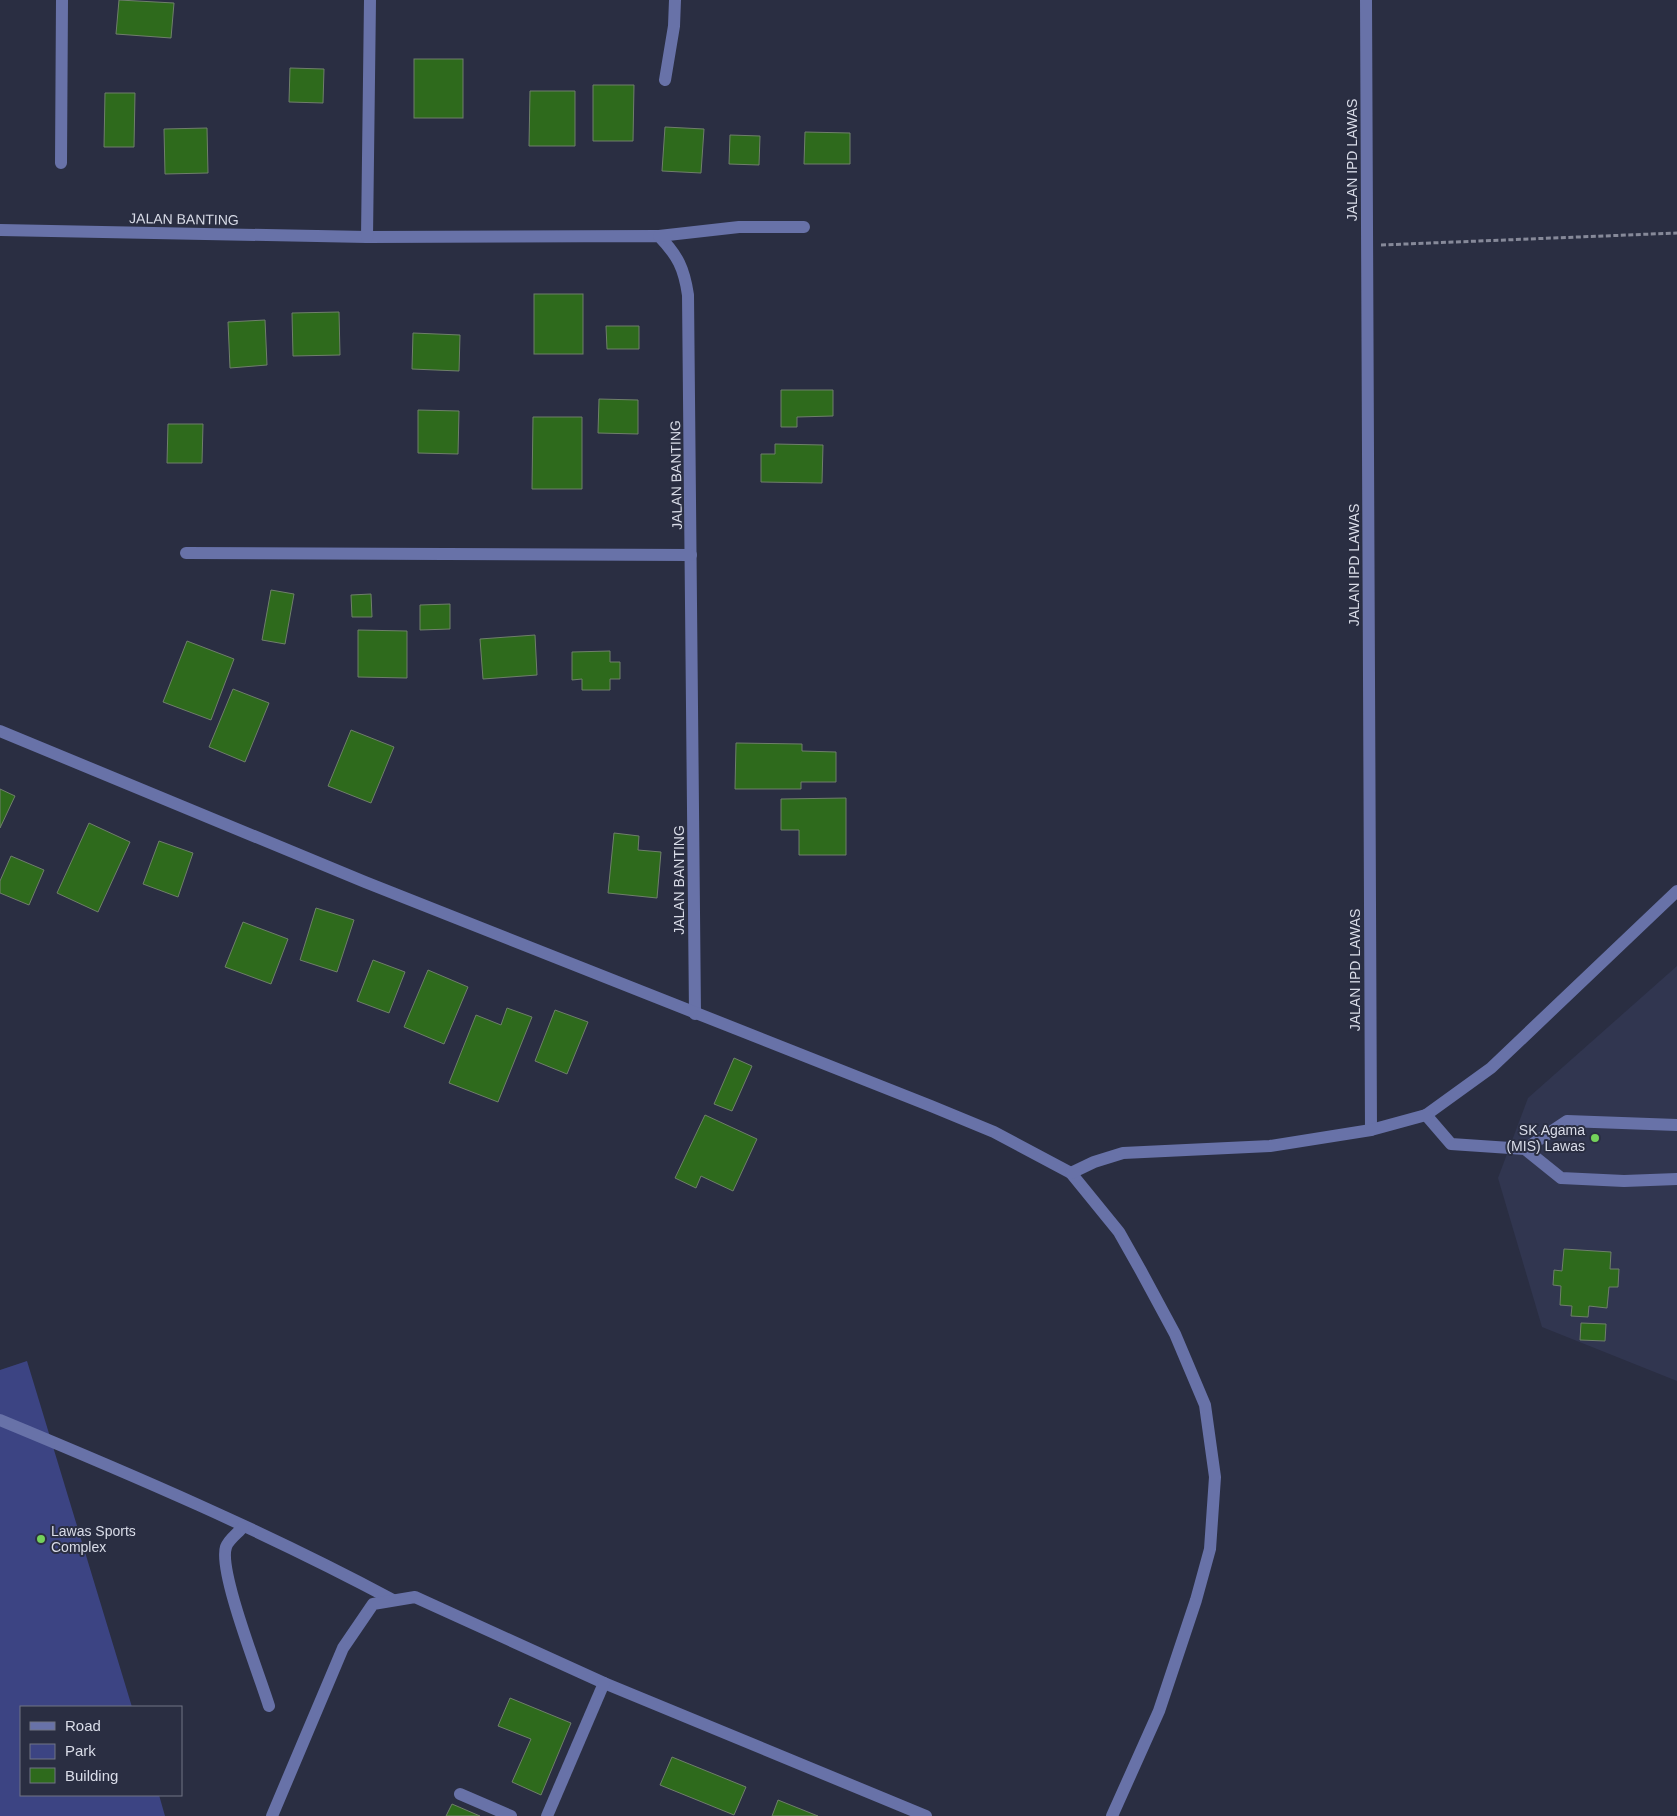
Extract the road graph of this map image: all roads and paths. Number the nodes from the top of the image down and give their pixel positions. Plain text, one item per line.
1 (62, 0) edge
2 (370, 0) edge
3 (674, 0) edge
4 (1366, 0) edge
5 (665, 80) dead end
6 (61, 163) dead end
7 (804, 228) dead end
8 (0, 230) edge
9 (1677, 233) edge
10 (659, 236) junction
11 (367, 237) junction
12 (1368, 246) junction
13 (186, 554) dead end
14 (691, 555) junction
15 (0, 731) edge
16 (1677, 891) edge
17 (695, 1014) junction
18 (1426, 1115) junction
19 (1677, 1125) edge
20 (1371, 1130) junction
21 (1525, 1148) junction
22 (1071, 1173) junction
23 (1677, 1179) edge
24 (0, 1420) edge
25 (244, 1527) junction
26 (393, 1600) junction
27 (604, 1683) junction
28 (269, 1706) dead end
29 (460, 1794) dead end
30 (923, 1815) edge
31 (272, 1816) edge
32 (511, 1816) edge
33 (547, 1816) edge
34 (1112, 1816) edge

1 - 6 street
2 - 11 street
3 - 5 street
4 - 12 street, JALAN IPD LAWAS
7 - 10 street
8 - 11 street, JALAN BANTING
9 - 12 path
10 - 11 street, JALAN BANTING
10 - 14 street, JALAN BANTING
12 - 20 street, JALAN IPD LAWAS
13 - 14 street
14 - 17 street, JALAN BANTING
15 - 17 street
16 - 18 street
17 - 22 street
18 - 20 street
18 - 21 street
19 - 21 street
20 - 22 street
21 - 23 street
22 - 34 street
24 - 25 street
25 - 26 street
25 - 28 street
26 - 27 street
26 - 31 street
27 - 30 street
27 - 33 street
29 - 32 street

